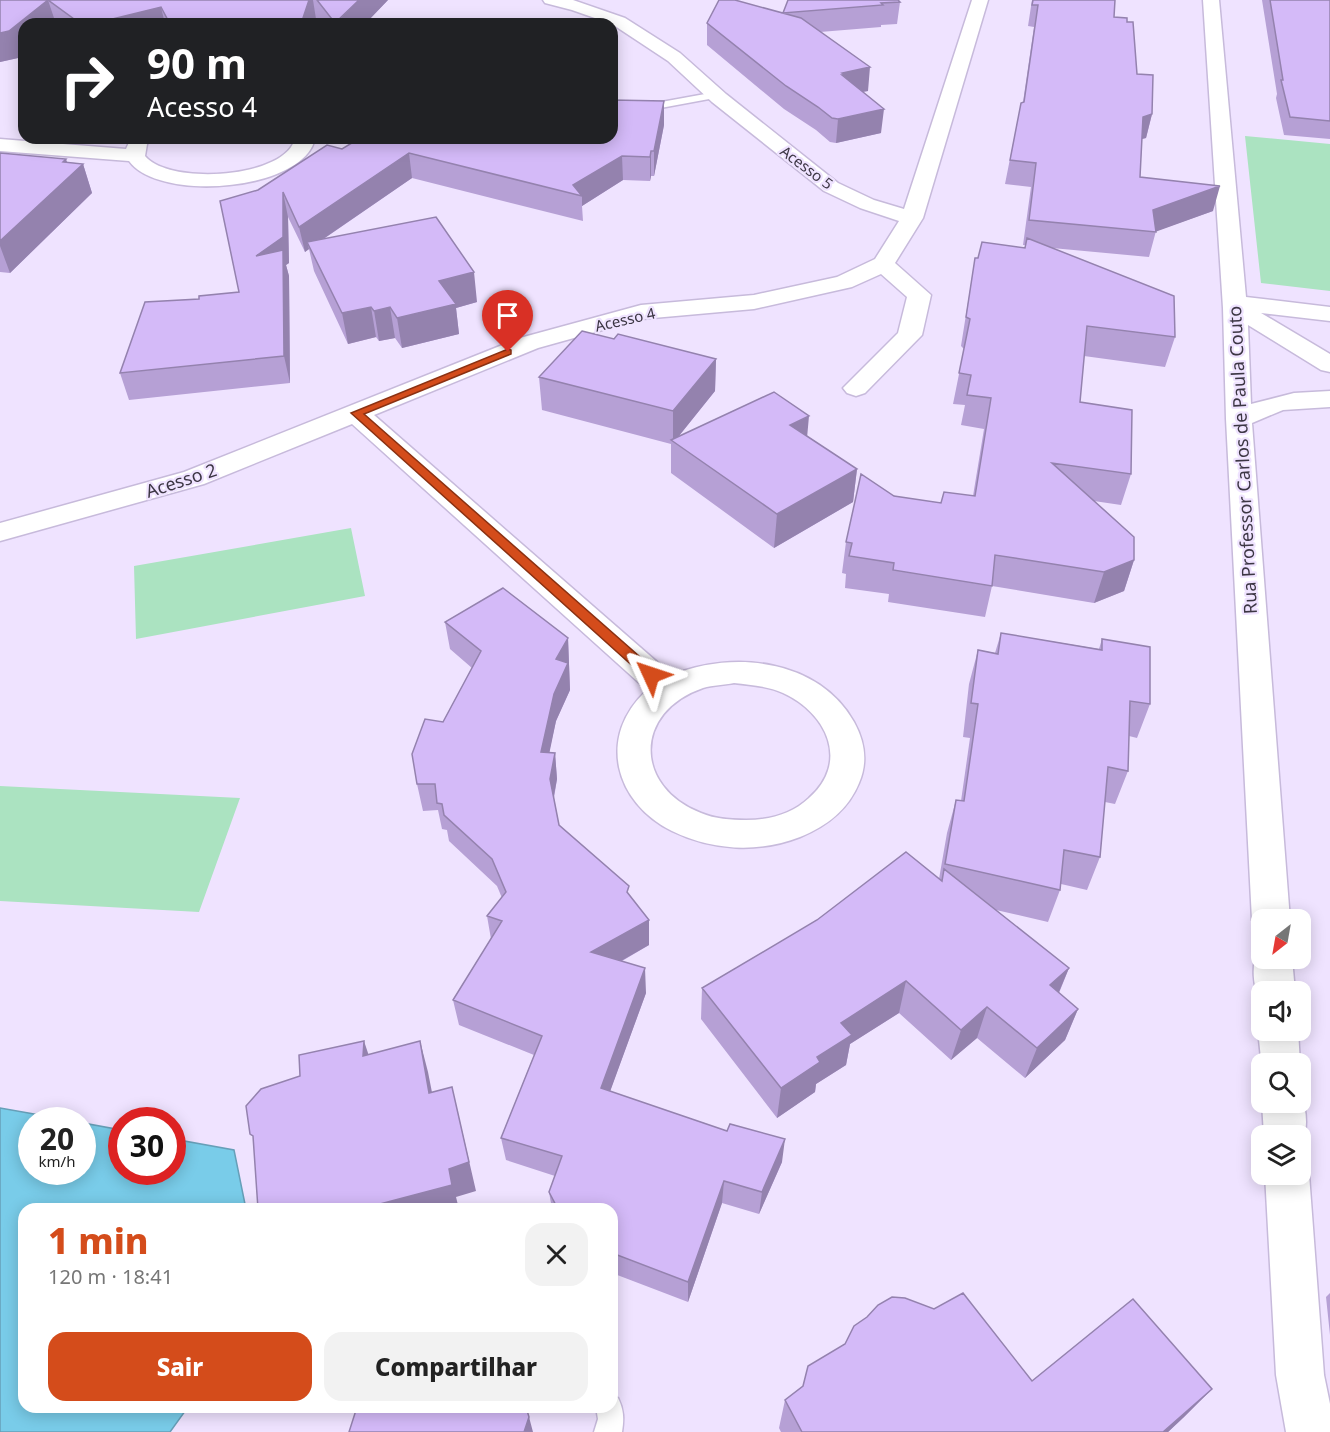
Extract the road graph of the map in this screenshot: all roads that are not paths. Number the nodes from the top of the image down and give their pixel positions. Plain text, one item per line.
1 (551, 0) edge
2 (980, 0) edge
3 (1211, 0) edge
4 (608, 18) edge
5 (618, 22) edge
6 (716, 95) junction
7 (618, 113) edge
8 (304, 144) edge
9 (0, 145) edge
10 (138, 147) edge
11 (912, 218) junction
12 (883, 264) junction
13 (1234, 305) junction
14 (1330, 314) edge
15 (1330, 365) edge
16 (855, 388) dead end
17 (1330, 399) edge
18 (356, 413) junction
19 (1239, 419) junction
20 (0, 532) edge
21 (668, 690) junction
22 (1270, 909) edge
23 (1288, 1185) edge
24 (610, 1413) edge
25 (608, 1432) edge
26 (1311, 1432) edge

1 - 4 street, Acesso 5
2 - 11 street
3 - 13 street, Rua Professor Carlos de Paula Couto
5 - 6 street, Acesso 5
6 - 7 lane
6 - 11 street, Acesso 5
8 - 10 street
9 - 10 street
11 - 12 street
12 - 16 street
12 - 18 street, Acesso 4
13 - 14 street
13 - 15 street
13 - 19 street, Rua Professor Carlos de Paula Couto
17 - 19 street
18 - 20 street, Acesso 2
18 - 21 street
19 - 22 street, Rua Professor Carlos de Paula Couto
21 - 21 street
23 - 26 street
24 - 25 lane

